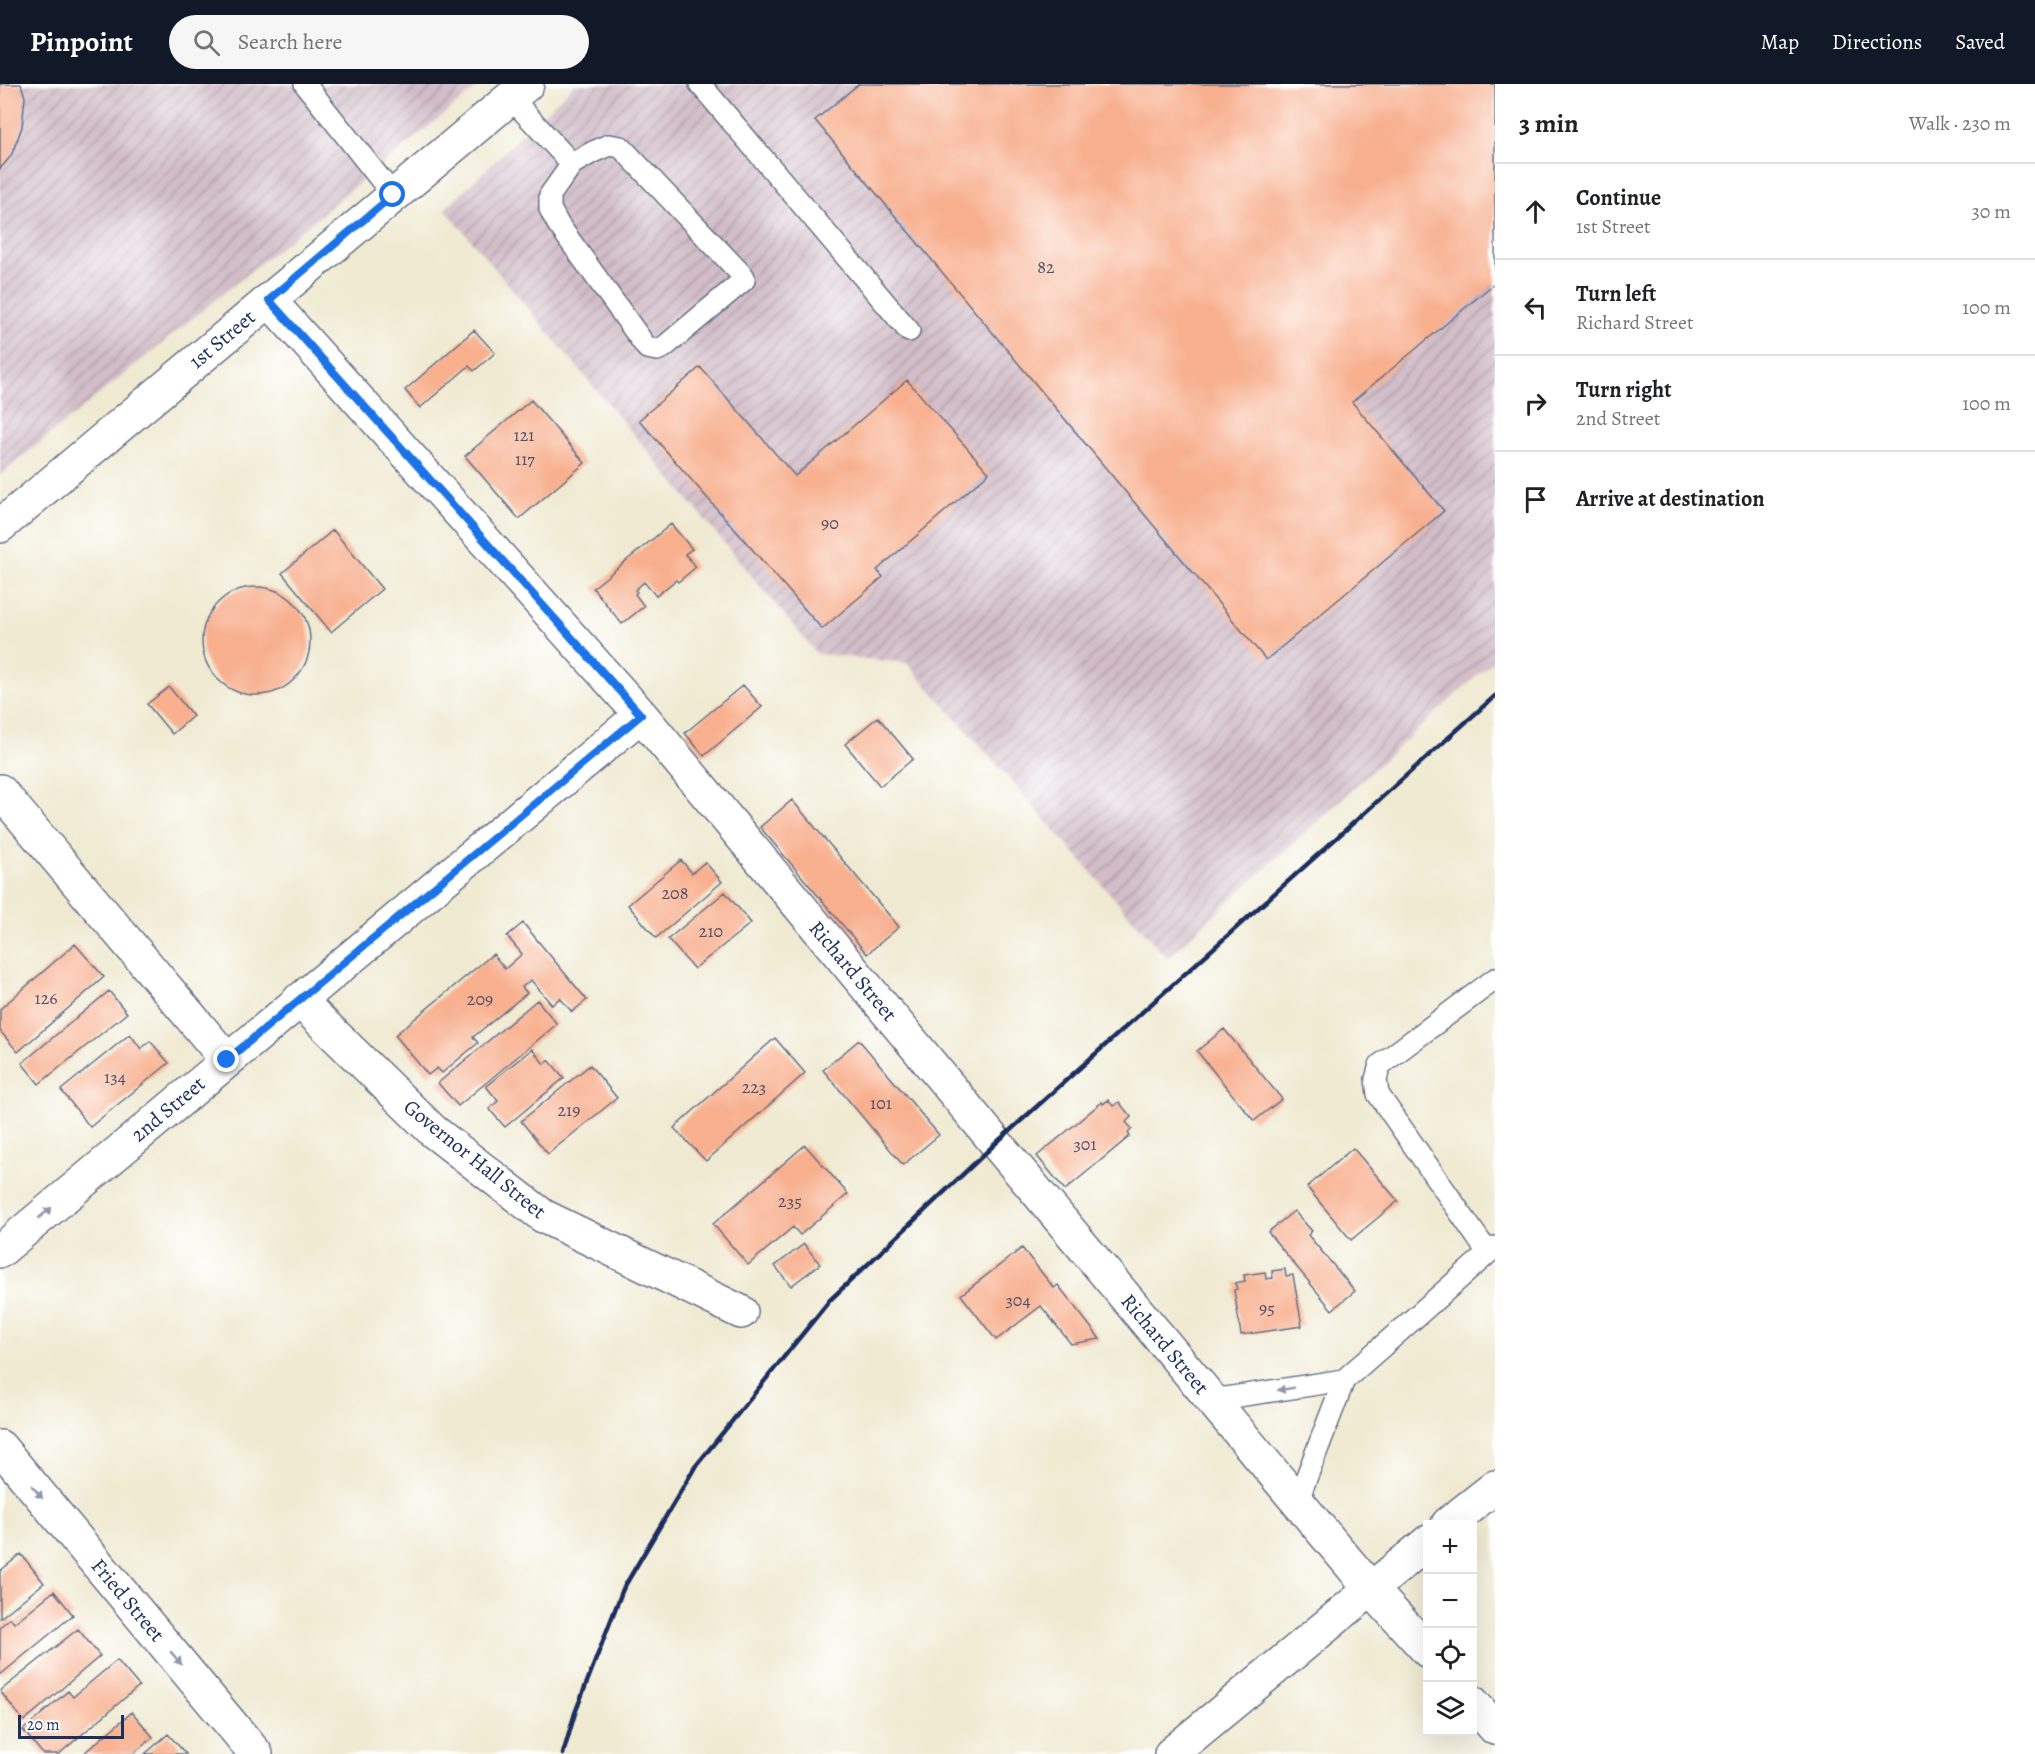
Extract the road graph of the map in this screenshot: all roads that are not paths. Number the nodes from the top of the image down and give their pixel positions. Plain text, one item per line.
1 (305, 84) edge
2 (700, 84) edge
3 (519, 91) edge
4 (572, 164) junction
5 (393, 195) junction
6 (269, 300) junction
7 (909, 331) dead end
8 (0, 526) edge
9 (641, 715) junction
10 (0, 791) edge
11 (1495, 979) edge
12 (299, 1000) junction
13 (227, 1060) junction
14 (1491, 1250) edge
15 (0, 1251) edge
16 (741, 1312) dead end
17 (1344, 1380) junction
18 (1212, 1400) junction
19 (0, 1447) edge
20 (1495, 1487) edge
21 (1297, 1502) junction
22 (1453, 1520) edge
23 (1423, 1546) edge
24 (1370, 1588) junction
25 (1423, 1646) edge
26 (1477, 1707) edge
27 (1495, 1728) edge
28 (256, 1754) edge
29 (1170, 1754) edge

1 - 5 lane
2 - 7 lane
3 - 4 lane
3 - 5 street, 1st Street
4 - 4 lane
5 - 6 street, 1st Street
6 - 8 street, 1st Street
6 - 9 street, Richard Street
9 - 12 street, 2nd Street
9 - 18 street, Richard Street
10 - 13 street
11 - 14 lane
12 - 13 street, 2nd Street
12 - 16 street, Governor Hall Street
15 -> 13 street, 2nd Street
14 - 17 lane
17 -> 18 lane
17 - 21 lane
18 - 21 street, Richard Street
19 -> 28 street, Fried Street
20 - 22 street
21 - 24 street, Richard Street
23 - 24 street
24 - 25 street, Richard Street
24 - 29 street
26 - 27 street

